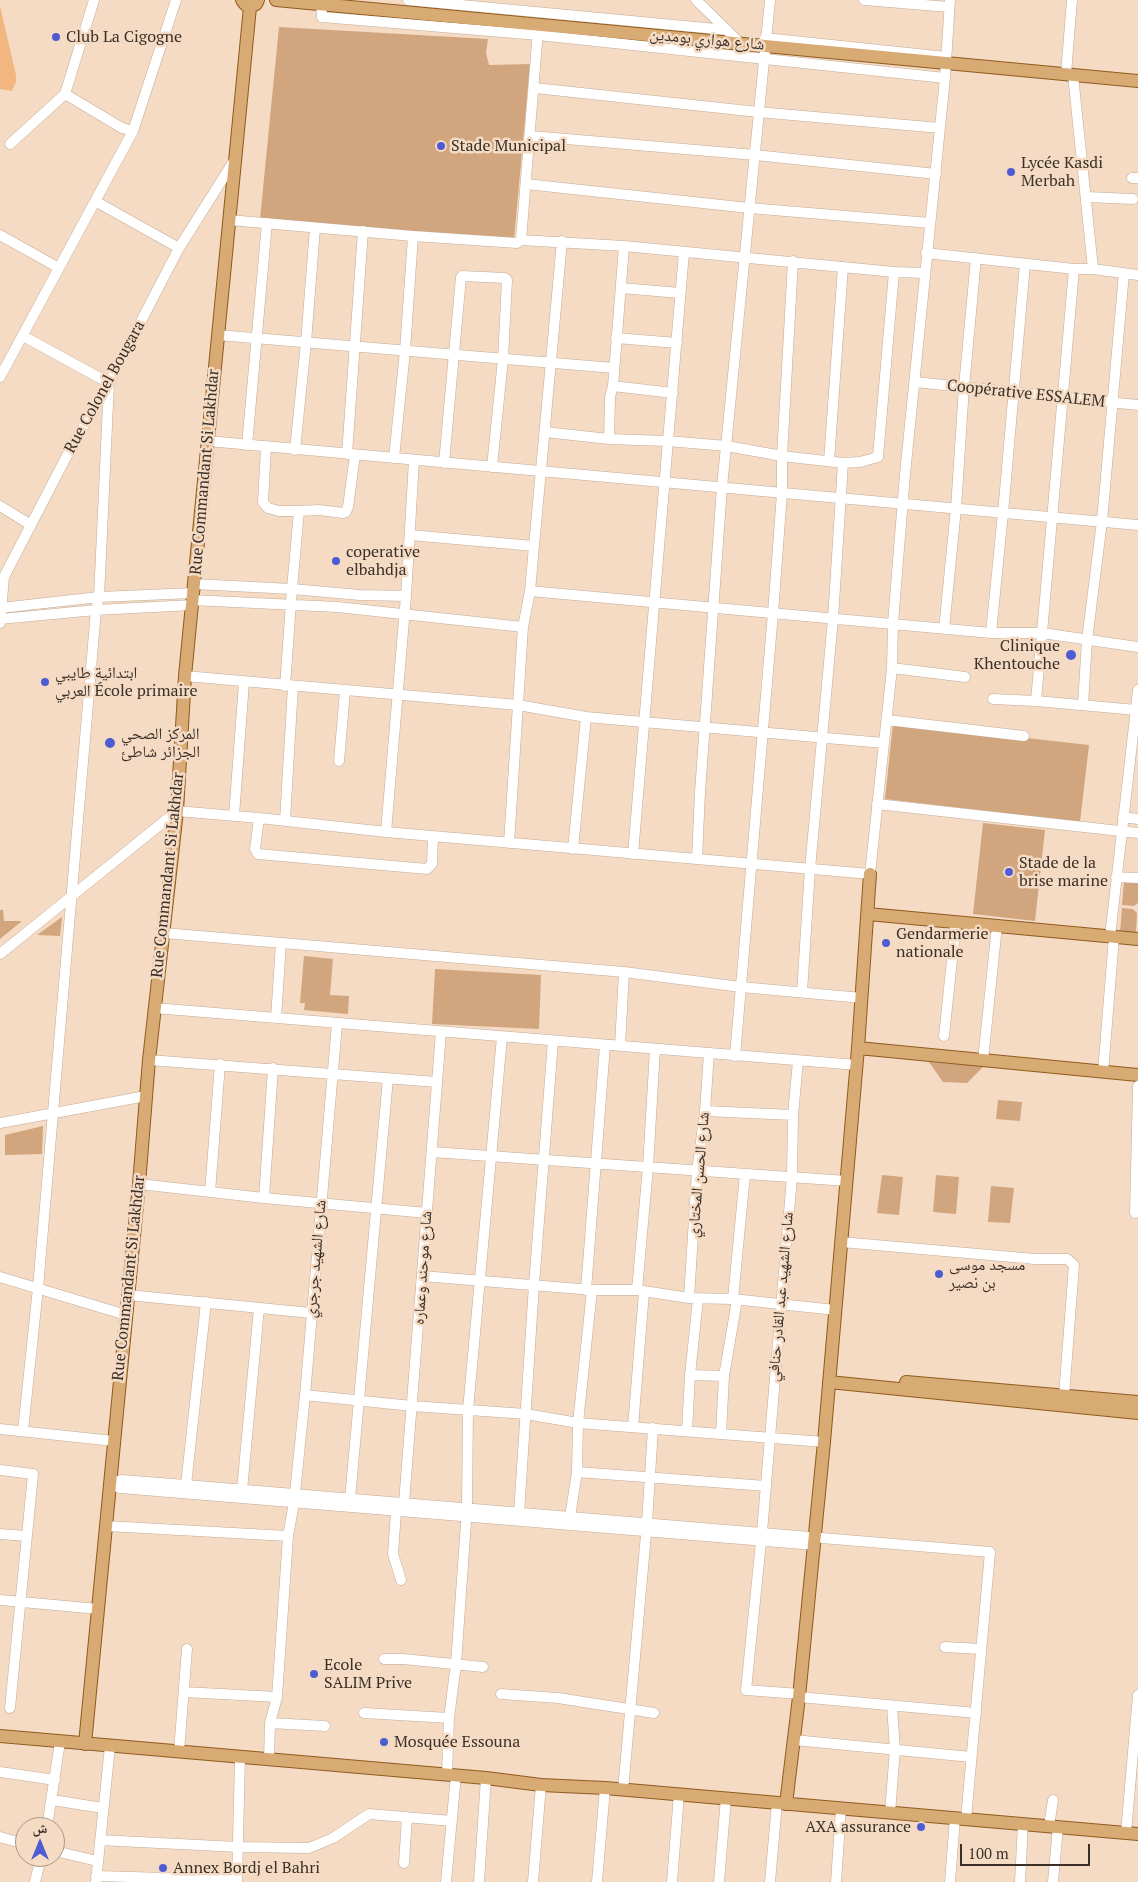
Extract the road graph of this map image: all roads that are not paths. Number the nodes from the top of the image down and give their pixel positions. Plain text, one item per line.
1 (94, 0) edge
2 (176, 0) edge
3 (276, 0) edge
4 (408, 0) edge
5 (519, 0) edge
6 (696, 0) edge
7 (770, 0) edge
8 (864, 0) edge
9 (1072, 0) edge
10 (250, 2) edge
11 (321, 4) junction
12 (352, 4) edge
13 (949, 4) edge
14 (518, 17) junction
15 (538, 30) junction
16 (727, 30) junction
17 (765, 42) junction
18 (741, 44) junction
19 (764, 60) junction
20 (946, 60) junction
21 (1070, 74) junction
22 (945, 78) junction
23 (1138, 81) edge
24 (535, 88) junction
25 (65, 94) junction
26 (758, 112) junction
27 (940, 128) junction
28 (133, 131) junction
29 (531, 136) junction
30 (10, 144) dead end
31 (755, 155) junction
32 (235, 161) junction
33 (936, 174) junction
34 (526, 184) junction
35 (1087, 197) junction
36 (1133, 199) dead end
37 (95, 201) junction
38 (749, 208) junction
39 (229, 220) junction
40 (267, 222) junction
41 (930, 223) junction
42 (315, 228) junction
43 (364, 231) junction
44 (0, 235) edge
45 (413, 236) junction
46 (521, 240) junction
47 (562, 241) junction
48 (624, 246) junction
49 (179, 248) junction
50 (684, 252) junction
51 (926, 253) junction
52 (744, 258) junction
53 (976, 258) junction
54 (793, 261) junction
55 (1025, 264) junction
56 (843, 266) junction
57 (59, 268) junction
58 (1074, 269) junction
59 (1093, 269) junction
60 (894, 272) junction
61 (925, 273) junction
62 (1124, 273) junction
63 (1138, 275) edge
64 (620, 288) junction
65 (680, 293) junction
66 (218, 335) junction
67 (23, 336) junction
68 (256, 338) junction
69 (616, 338) junction
70 (306, 342) junction
71 (677, 343) junction
72 (356, 346) junction
73 (405, 351) junction
74 (452, 354) junction
75 (503, 359) junction
76 (552, 363) junction
77 (614, 368) junction
78 (0, 377) edge
79 (915, 382) junction
80 (109, 383) junction
81 (614, 386) junction
82 (964, 387) junction
83 (1013, 392) junction
84 (673, 393) junction
85 (1063, 398) junction
86 (1113, 403) junction
87 (1138, 405) edge
88 (545, 432) junction
89 (609, 439) junction
90 (208, 441) junction
91 (668, 441) junction
92 (246, 445) junction
93 (727, 446) junction
94 (266, 447) junction
95 (295, 450) junction
96 (351, 454) junction
97 (782, 456) junction
98 (394, 458) junction
99 (414, 460) junction
100 (829, 461) junction
101 (444, 463) junction
102 (843, 463) junction
103 (492, 467) junction
104 (542, 471) junction
105 (664, 482) junction
106 (722, 487) junction
107 (782, 493) junction
108 (840, 498) junction
109 (902, 503) junction
110 (0, 506) edge
111 (956, 508) junction
112 (299, 510) junction
113 (1003, 512) junction
114 (1052, 517) junction
115 (1102, 521) junction
116 (31, 525) junction
117 (1138, 525) edge
118 (410, 535) junction
119 (534, 546) junction
120 (292, 589) junction
121 (530, 591) junction
122 (193, 596) junction
123 (406, 596) junction
124 (99, 597) junction
125 (654, 602) junction
126 (291, 605) junction
127 (713, 608) junction
128 (96, 610) junction
129 (773, 613) junction
130 (0, 615) edge
131 (404, 615) junction
132 (833, 619) junction
133 (893, 623) junction
134 (523, 627) junction
135 (944, 629) junction
136 (1042, 632) junction
137 (991, 633) junction
138 (1087, 640) junction
139 (1138, 647) edge
140 (892, 668) junction
141 (185, 676) junction
142 (965, 677) dead end
143 (244, 682) junction
144 (289, 686) junction
145 (1138, 690) edge
146 (345, 691) junction
147 (397, 695) junction
148 (993, 700) dead end
149 (1036, 701) junction
150 (1083, 705) junction
151 (518, 706) junction
152 (1136, 710) junction
153 (586, 717) junction
154 (887, 720) junction
155 (645, 722) junction
156 (705, 728) junction
157 (764, 733) junction
158 (1024, 736) dead end
159 (822, 738) junction
160 (884, 743) junction
161 (339, 761) dead end
162 (877, 804) junction
163 (177, 811) junction
164 (234, 816) junction
165 (1123, 817) junction
166 (259, 818) junction
167 (1138, 819) edge
168 (285, 820) junction
169 (1122, 831) junction
170 (386, 832) junction
171 (1138, 832) edge
172 (433, 836) junction
173 (509, 843) junction
174 (573, 848) junction
175 (633, 854) junction
176 (697, 859) junction
177 (750, 864) junction
178 (810, 869) junction
179 (870, 874) junction
180 (1116, 877) junction
181 (1138, 878) edge
182 (72, 896) junction
183 (868, 914) junction
184 (956, 922) junction
185 (997, 926) junction
186 (164, 933) junction
187 (1112, 937) junction
188 (1138, 940) edge
189 (281, 943) junction
190 (0, 954) edge
191 (624, 972) junction
192 (742, 987) junction
193 (802, 992) junction
194 (862, 998) junction
195 (154, 1008) junction
196 (276, 1018) junction
197 (337, 1024) junction
198 (441, 1032) junction
199 (944, 1036) dead end
200 (502, 1037) junction
201 (553, 1041) junction
202 (605, 1045) junction
203 (620, 1046) junction
204 (858, 1048) junction
205 (655, 1049) junction
206 (709, 1053) junction
207 (735, 1056) junction
208 (149, 1060) junction
209 (798, 1060) junction
210 (983, 1060) junction
211 (220, 1064) junction
212 (857, 1065) junction
213 (273, 1068) junction
214 (1103, 1072) junction
215 (333, 1074) junction
216 (1138, 1075) edge
217 (388, 1078) junction
218 (437, 1082) junction
219 (1138, 1086) edge
220 (146, 1096) junction
221 (705, 1110) junction
222 (52, 1112) junction
223 (793, 1115) junction
224 (0, 1123) edge
225 (432, 1152) junction
226 (490, 1156) junction
227 (544, 1160) junction
228 (595, 1164) junction
229 (648, 1167) junction
230 (697, 1171) junction
231 (745, 1174) junction
232 (792, 1177) junction
233 (847, 1181) junction
234 (139, 1184) junction
235 (210, 1192) junction
236 (264, 1198) junction
237 (321, 1203) junction
238 (377, 1208) junction
239 (427, 1212) junction
240 (1136, 1213) dead end
241 (841, 1242) junction
242 (422, 1276) junction
243 (0, 1277) edge
244 (481, 1281) junction
245 (534, 1285) junction
246 (38, 1288) junction
247 (589, 1290) junction
248 (641, 1291) junction
249 (128, 1295) junction
250 (694, 1298) junction
251 (735, 1300) junction
252 (206, 1302) junction
253 (781, 1305) junction
254 (259, 1308) junction
255 (835, 1310) junction
256 (311, 1313) junction
257 (126, 1314) junction
258 (690, 1375) junction
259 (724, 1376) junction
260 (829, 1379) junction
261 (305, 1395) junction
262 (1064, 1396) junction
263 (359, 1400) junction
264 (1138, 1402) edge
265 (412, 1406) junction
266 (468, 1410) junction
267 (1138, 1413) edge
268 (526, 1414) junction
269 (578, 1422) junction
270 (633, 1427) junction
271 (654, 1428) junction
272 (0, 1429) edge
273 (23, 1431) junction
274 (687, 1431) junction
275 (721, 1434) junction
276 (769, 1438) junction
277 (114, 1441) junction
278 (824, 1442) junction
279 (0, 1470) edge
280 (577, 1472) junction
281 (650, 1477) junction
282 (110, 1484) junction
283 (186, 1486) junction
284 (766, 1486) junction
285 (242, 1490) junction
286 (294, 1499) junction
287 (350, 1499) junction
288 (404, 1503) junction
289 (396, 1512) junction
290 (467, 1513) junction
291 (519, 1513) junction
292 (570, 1517) junction
293 (106, 1526) junction
294 (647, 1527) junction
295 (0, 1534) edge
296 (27, 1536) junction
297 (288, 1536) junction
298 (762, 1536) junction
299 (814, 1541) junction
300 (401, 1580) dead end
301 (0, 1600) edge
302 (20, 1602) junction
303 (98, 1609) junction
304 (945, 1647) dead end
305 (187, 1649) dead end
306 (981, 1650) junction
307 (384, 1659) dead end
308 (456, 1664) junction
309 (483, 1667) dead end
310 (184, 1692) junction
311 (501, 1694) dead end
312 (799, 1696) junction
313 (277, 1697) junction
314 (1138, 1702) edge
315 (892, 1706) junction
316 (10, 1708) dead end
317 (630, 1710) junction
318 (364, 1713) dead end
319 (654, 1713) dead end
320 (976, 1713) junction
321 (449, 1718) junction
322 (270, 1723) junction
323 (324, 1726) dead end
324 (0, 1736) edge
325 (794, 1740) junction
326 (60, 1742) junction
327 (85, 1744) junction
328 (110, 1746) junction
329 (895, 1749) junction
330 (179, 1752) junction
331 (240, 1757) junction
332 (971, 1757) junction
333 (269, 1760) junction
334 (0, 1772) edge
335 (452, 1775) junction
336 (486, 1778) junction
337 (55, 1780) junction
338 (541, 1784) junction
339 (605, 1788) junction
340 (623, 1790) junction
341 (679, 1794) junction
342 (726, 1798) junction
343 (52, 1800) junction
344 (1053, 1800) dead end
345 (782, 1803) junction
346 (104, 1808) junction
347 (841, 1809) junction
348 (890, 1812) junction
349 (49, 1817) edge
350 (407, 1817) junction
351 (960, 1819) junction
352 (452, 1821) junction
353 (1023, 1824) junction
354 (1054, 1826) junction
355 (1132, 1833) edge
356 (0, 1837) edge
357 (100, 1840) junction
358 (15, 1841) edge
359 (238, 1847) junction
360 (65, 1853) edge
361 (97, 1861) junction
362 (404, 1863) dead end
363 (39, 1867) edge
364 (96, 1879) edge
365 (237, 1881) edge
366 (35, 1882) edge
367 (446, 1882) edge
368 (479, 1882) edge
369 (533, 1882) edge
370 (597, 1882) edge
371 (672, 1882) edge
372 (719, 1882) edge
373 (770, 1882) edge
374 (836, 1882) edge
375 (950, 1882) edge
376 (1020, 1882) edge
377 (1053, 1882) edge

1 - 25 street
2 - 28 street
3 - 11 main road, شارع هواري بومدين
4 - 14 street
5 - 14 street
6 - 16 street
7 - 17 street
8 - 13 street
9 - 21 street
10 - 32 main road, Rue Commandant Si Lakhdar
11 - 12 main road, شارع هواري بومدين
11 - 15 street
12 - 14 main road, شارع هواري بومدين
13 - 20 street
14 - 15 main road, شارع هواري بومدين
14 - 16 street
15 - 18 main road, شارع هواري بومدين
15 - 19 street
15 - 24 street
16 - 18 street
17 - 18 main road, شارع هواري بومدين
17 - 19 street
17 - 20 main road, شارع هواري بومدين
19 - 22 street
19 - 26 street
20 - 21 main road, شارع هواري بومدين
20 - 22 street
21 - 23 main road, شارع هواري بومدين
21 - 35 street
22 - 27 street
24 - 26 street
24 - 29 street
25 - 28 street
25 - 30 street
26 - 27 street
26 - 31 street
27 - 33 street
28 - 37 street
29 - 31 street
29 - 34 street
31 - 33 street
31 - 38 street
32 - 39 main road, Rue Commandant Si Lakhdar
32 - 49 street, Rue Colonel Bougara
33 - 41 street
34 - 38 street
34 - 46 street
35 - 36 street
35 - 59 street
37 - 49 street
37 - 57 street
38 - 41 street
38 - 52 street
39 - 40 street
39 - 66 main road, Rue Commandant Si Lakhdar
40 - 42 street
40 - 68 street
41 - 51 street
42 - 43 street
42 - 70 street
43 - 45 street
43 - 72 street
44 - 57 street
45 - 46 street
45 - 73 street
46 - 47 street
47 - 48 street
47 - 76 street
48 - 50 street
48 - 64 street
49 - 80 street, Rue Colonel Bougara
50 - 52 street
50 - 65 street
51 - 53 street
51 - 61 street
52 - 54 street
52 - 93 street
53 - 55 street
53 - 82 street
54 - 56 street
54 - 97 street
55 - 58 street
55 - 83 street
56 - 60 street
56 - 100 street
57 - 67 street
58 - 59 street
58 - 85 street
59 - 62 street
60 - 61 street
60 - 102 street
61 - 79 street
62 - 63 street
62 - 86 street
64 - 65 street
64 - 69 street
65 - 71 street
66 - 68 street
66 - 90 main road, Rue Commandant Si Lakhdar
67 - 78 street
67 - 80 street
68 - 70 street
68 - 92 street
69 - 71 street
69 - 77 street
70 - 72 street
70 - 95 street
71 - 84 street
72 - 73 street
72 - 96 street
73 - 74 street
73 - 98 street
74 - 75 street
74 - 75 street
74 - 101 street
75 - 76 street
75 - 103 street
76 - 77 street
76 - 88 street
77 - 81 street
79 - 82 street, Coopérative ESSALEM
79 - 109 street
80 - 116 street, Rue Colonel Bougara
80 - 124 street
81 - 84 street
81 - 89 street
82 - 83 street, Coopérative ESSALEM
82 - 111 street
83 - 85 street, Coopérative ESSALEM
83 - 113 street
84 - 91 street
85 - 86 street, Coopérative ESSALEM
85 - 114 street
86 - 87 street, Coopérative ESSALEM
86 - 115 street
88 - 89 street
88 - 104 street
89 - 91 street
90 - 92 street
90 - 122 main road, Rue Commandant Si Lakhdar
91 - 93 street
91 - 105 street
92 - 94 street
93 - 97 street
93 - 106 street
94 - 95 street
94 - 112 street
95 - 96 street
96 - 98 street
96 - 112 street
97 - 100 street
97 - 107 street
98 - 99 street
99 - 101 street
99 - 118 street
100 - 102 street
101 - 103 street
102 - 108 street
103 - 104 street
104 - 105 street
104 - 119 street
105 - 106 street
105 - 125 street
106 - 107 street
106 - 127 street
107 - 108 street
107 - 129 street
108 - 109 street
108 - 132 street
109 - 111 street
109 - 133 street
110 - 116 street
111 - 113 street
111 - 135 street
112 - 120 street
113 - 114 street
113 - 137 street
114 - 115 street
114 - 136 street
115 - 117 street
115 - 138 street
116 - 130 street, Rue Colonel Bougara
118 - 119 street
118 - 123 street
119 - 121 street
120 - 122 street
120 - 123 street
120 - 126 street
121 - 125 street
121 - 134 street
122 - 124 street
122 - 126 street
122 - 128 street
122 - 141 main road, Rue Commandant Si Lakhdar
123 - 131 street
124 - 128 street
124 - 130 street
125 - 127 street
125 - 155 street
126 - 131 street
126 - 144 street
127 - 129 street
127 - 156 street
128 - 130 street
128 - 182 street
129 - 132 street
129 - 157 street
131 - 134 street
131 - 147 street
132 - 133 street
132 - 159 street
133 - 135 street
133 - 140 street
134 - 151 street
135 - 137 street
136 - 137 street
136 - 138 street
136 - 149 street
138 - 139 street
138 - 150 street
140 - 142 street
140 - 154 street
141 - 143 street
141 - 163 main road, Rue Commandant Si Lakhdar
143 - 144 street
143 - 164 street
144 - 146 street
144 - 168 street
145 - 152 street
146 - 147 street
146 - 161 street
147 - 151 street
147 - 170 street
148 - 149 street
149 - 150 street
150 - 152 street
151 - 153 street
151 - 173 street
152 - 165 street
153 - 155 street
153 - 174 street
154 - 158 street
154 - 160 street
155 - 156 street
155 - 175 street
156 - 157 street
156 - 176 street
157 - 159 street
157 - 177 street
159 - 160 street
159 - 178 street
160 - 162 street
162 - 169 street
162 - 179 street
163 - 164 street
163 - 182 street
163 - 186 main road, Rue Commandant Si Lakhdar
164 - 166 street
165 - 167 street
165 - 169 street
166 - 168 street
166 - 172 street
168 - 170 street
169 - 171 street
169 - 180 street
170 - 172 street
172 - 173 street
173 - 174 street
174 - 175 street
175 - 176 street
176 - 177 street
177 - 178 street
177 - 192 street
178 - 179 street
178 - 193 street
179 - 183 main road
180 - 181 street
180 - 187 street
182 - 190 street
182 - 222 street
183 - 184 main road
183 - 194 main road
184 - 185 main road
184 - 199 street
185 - 187 main road
185 - 210 street
186 - 189 street
186 - 195 main road, Rue Commandant Si Lakhdar
187 - 188 main road
187 - 214 street
189 - 191 street
189 - 196 street
191 - 192 street
191 - 203 street
192 - 193 street
192 - 207 street
193 - 194 street
194 - 204 main road
195 - 196 street
195 - 208 main road, Rue Commandant Si Lakhdar
196 - 197 street
197 - 198 street
197 - 215 street, شارع الشهيد جرجري
198 - 200 street
198 - 218 street, شارع موحند وعماره
200 - 201 street
200 - 226 street
201 - 202 street
201 - 227 street
202 - 203 street
202 - 228 street
203 - 205 street
204 - 210 main road
204 - 212 main road
205 - 206 street
205 - 229 street
206 - 207 street
206 - 221 street, شارع الحسن المختاري
207 - 209 street
208 - 211 street
208 - 220 main road, Rue Commandant Si Lakhdar
209 - 212 street
209 - 223 street, شارع الشهيد عبد القادر حنافي
210 - 214 main road
211 - 213 street
211 - 235 street
212 - 233 main road
213 - 215 street
213 - 236 street
214 - 216 main road
215 - 217 street
215 - 237 street, شارع الشهيد جرجري
217 - 218 street
217 - 238 street
218 - 225 street, شارع موحند وعماره
219 - 240 street
220 - 222 street
220 - 234 main road, Rue Commandant Si Lakhdar
221 - 223 street
221 - 230 street, شارع الحسن المختاري
222 - 224 street
222 - 246 street
223 - 232 street, شارع الشهيد عبد القادر حنافي
225 - 226 street
225 - 239 street, شارع موحند وعماره
226 - 227 street
226 - 244 street
227 - 228 street
227 - 245 street
228 - 229 street
228 - 247 street
229 - 230 street
229 - 248 street
230 - 231 street
230 - 250 street, شارع الحسن المختاري
231 - 232 street
231 - 251 street
232 - 233 street
232 - 253 street, شارع الشهيد عبد القادر حنافي
233 - 241 main road
234 - 235 street
234 - 249 main road, Rue Commandant Si Lakhdar
235 - 236 street
236 - 237 street
237 - 238 street
237 - 256 street, شارع الشهيد جرجري
238 - 239 street
238 - 263 street
239 - 242 street, شارع موحند وعماره
241 - 255 main road
241 - 262 street
242 - 244 street
242 - 265 street, شارع موحند وعماره
243 - 246 street
244 - 245 street
244 - 266 street
245 - 247 street
245 - 268 street
246 - 257 street
246 - 273 street
247 - 248 street
247 - 269 street
248 - 250 street
248 - 270 street
249 - 252 street
249 - 257 main road, Rue Commandant Si Lakhdar
250 - 251 street
250 - 258 street, شارع الحسن المختاري
251 - 253 street
251 - 259 street
252 - 254 street
252 - 283 street
253 - 255 street
253 - 276 street, شارع الشهيد عبد القادر حنافي
254 - 256 street
254 - 285 street
255 - 260 main road
256 - 261 street, شارع الشهيد جرجري
257 - 277 main road, Rue Commandant Si Lakhdar
258 - 259 street
258 - 274 street, شارع الحسن المختاري
259 - 275 street
260 - 262 main road
260 - 267 main road
260 - 278 main road
261 - 263 street
261 - 286 street, شارع الشهيد جرجري
262 - 264 main road
263 - 265 street
263 - 287 street
265 - 266 street
265 - 288 street, شارع موحند وعماره
266 - 268 street
266 - 290 street
268 - 269 street
268 - 291 street
269 - 270 street
269 - 280 street
270 - 271 street
271 - 274 street
271 - 281 street
272 - 273 street
273 - 277 street
274 - 275 street
275 - 276 street
276 - 278 street
276 - 284 street, شارع الشهيد عبد القادر حنافي
277 - 282 main road, Rue Commandant Si Lakhdar
278 - 299 main road
279 - 296 street
280 - 281 street
280 - 292 street
281 - 284 street
281 - 294 street
282 - 283 street
282 - 286 street
282 - 293 main road, Rue Commandant Si Lakhdar
283 - 285 street
284 - 298 street, شارع الشهيد عبد القادر حنافي
285 - 286 street
286 - 287 street
286 - 289 street
286 - 297 street, شارع الشهيد جرجري
287 - 288 street
288 - 290 street
289 - 290 street
289 - 300 street
290 - 291 street
290 - 294 street
290 - 308 street
291 - 292 street
292 - 294 street
293 - 297 street
293 - 303 main road, Rue Commandant Si Lakhdar
294 - 298 street
294 - 317 street
295 - 296 street
296 - 302 street
297 - 313 street, شارع الشهيد جرجري
298 - 299 street
298 - 312 street, شارع الشهيد عبد القادر حنافي
299 - 306 street
299 - 312 main road
301 - 302 street
302 - 303 street
302 - 316 street
303 - 327 main road, Rue Commandant Si Lakhdar
304 - 306 street
305 - 310 street
306 - 320 street
307 - 308 street
308 - 309 street
308 - 321 street
310 - 313 street
310 - 330 street
311 - 317 street
312 - 315 street
312 - 325 main road
313 - 322 street, شارع الشهيد جرجري
314 - 355 street
315 - 320 street
315 - 329 street
317 - 319 street
317 - 340 street
318 - 321 street
320 - 332 street
321 - 335 street
322 - 323 street
322 - 333 street, شارع الشهيد جرجري
324 - 326 main road
325 - 329 street
325 - 345 main road
326 - 327 main road
326 - 337 street
327 - 328 main road
328 - 330 main road
328 - 346 street
329 - 332 street
329 - 348 street
330 - 331 main road
331 - 333 main road
331 - 359 street
332 - 351 street
333 - 335 main road
334 - 337 street
335 - 336 main road
335 - 352 street
336 - 338 main road
336 - 368 street
337 - 343 street
338 - 339 main road
338 - 369 street
339 - 340 main road
339 - 370 street
340 - 341 main road
341 - 342 main road
341 - 371 street
342 - 345 main road
342 - 372 street
343 - 346 street
343 - 349 street
344 - 354 street
345 - 347 main road
345 - 373 street
346 - 357 street
347 - 348 main road
347 - 374 street
348 - 351 main road
350 - 352 street
350 - 359 street
350 - 362 street
351 - 353 main road
351 - 375 street
352 - 367 street
353 - 354 main road
353 - 376 street
354 - 355 main road
354 - 377 street
356 - 358 street
357 - 359 street
357 - 361 street
359 - 365 street
360 - 361 street
361 - 364 street
363 - 366 street
364 - 365 street

